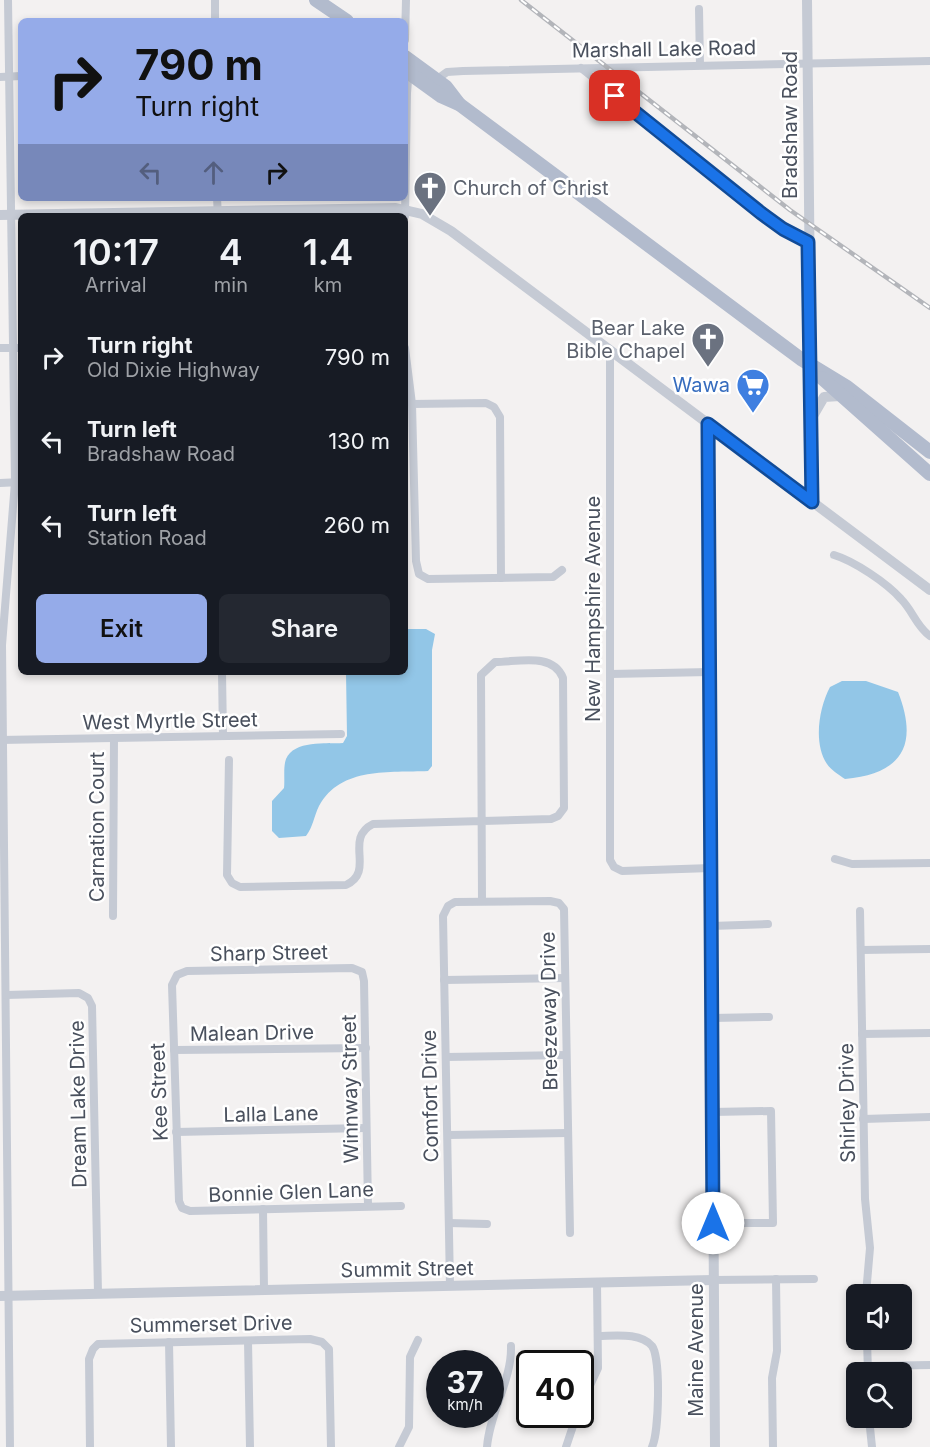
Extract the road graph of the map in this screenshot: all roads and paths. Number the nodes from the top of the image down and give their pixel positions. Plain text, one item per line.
1 (8, 0) edge
2 (214, 0) edge
3 (316, 0) edge
4 (406, 0) edge
5 (807, 0) edge
6 (699, 9) dead end
7 (215, 18) edge
8 (343, 18) edge
9 (406, 18) edge
10 (408, 59) edge
11 (930, 61) edge
12 (808, 63) junction
13 (700, 65) junction
14 (581, 68) junction
15 (409, 72) edge
16 (5, 77) edge
17 (436, 80) junction
18 (459, 104) junction
19 (405, 212) edge
20 (218, 213) edge
21 (408, 213) edge
22 (6, 215) edge
23 (808, 242) junction
24 (0, 348) edge
25 (17, 348) edge
26 (610, 351) junction
27 (810, 365) junction
28 (408, 372) edge
29 (840, 396) junction
30 (412, 404) junction
31 (812, 419) junction
32 (708, 424) junction
33 (409, 449) edge
34 (930, 452) edge
35 (930, 474) edge
36 (18, 482) edge
37 (0, 483) edge
38 (812, 502) junction
39 (834, 555) dead end
40 (562, 570) dead end
41 (501, 578) junction
42 (930, 590) edge
43 (930, 636) edge
44 (710, 672) junction
45 (610, 674) junction
46 (222, 675) edge
47 (341, 734) dead end
48 (223, 736) junction
49 (114, 738) junction
50 (2, 740) edge
51 (229, 760) dead end
52 (481, 822) junction
53 (835, 859) dead end
54 (930, 862) edge
55 (711, 868) junction
56 (482, 901) junction
57 (448, 906) joint
58 (860, 911) dead end
59 (113, 916) dead end
60 (768, 924) dead end
61 (711, 926) junction
62 (930, 949) edge
63 (861, 950) junction
64 (362, 972) joint
65 (177, 975) joint
66 (565, 978) junction
67 (444, 980) junction
68 (6, 995) junction
69 (769, 1017) dead end
70 (712, 1018) junction
71 (930, 1033) edge
72 (862, 1034) junction
73 (366, 1048) junction
74 (174, 1050) junction
75 (566, 1055) junction
76 (446, 1057) junction
77 (3, 1061) edge
78 (712, 1112) junction
79 (930, 1117) edge
80 (863, 1119) junction
81 (366, 1128) junction
82 (176, 1132) junction
83 (568, 1133) junction
84 (448, 1135) junction
85 (368, 1206) junction
86 (401, 1206) dead end
87 (182, 1208) joint
88 (263, 1209) junction
89 (449, 1223) junction
90 (713, 1223) junction
91 (487, 1224) dead end
92 (570, 1233) dead end
93 (776, 1279) junction
94 (814, 1279) dead end
95 (713, 1280) junction
96 (597, 1283) junction
97 (867, 1284) edge
98 (450, 1286) junction
99 (264, 1290) junction
100 (98, 1293) junction
101 (3, 1295) edge
102 (598, 1336) junction
103 (418, 1340) dead end
104 (248, 1341) junction
105 (169, 1342) junction
106 (511, 1346) dead end
107 (930, 1365) edge
108 (912, 1366) edge
109 (594, 1377) edge
110 (573, 1428) edge
111 (870, 1428) edge
112 (10, 1447) edge
113 (90, 1447) edge
114 (171, 1447) edge
115 (250, 1447) edge
116 (331, 1447) edge
117 (399, 1447) edge
118 (487, 1447) edge
119 (567, 1447) edge
120 (652, 1447) edge
121 (714, 1447) edge
122 (773, 1447) edge
123 (872, 1447) edge

1 - 16 street
2 - 7 street
3 - 8 main road
4 - 9 street
5 - 12 street, Bradshaw Road
6 - 13 street
10 - 17 main road
11 - 12 street, Marshall Lake Road
12 - 13 street, Marshall Lake Road
12 - 23 street, Bradshaw Road
13 - 14 street, Marshall Lake Road
14 - 17 street, Marshall Lake Road
14 - 23 street
15 - 18 main road
16 - 22 street
17 - 18 main road
18 - 27 main road
19 - 20 street
21 - 26 street
22 - 25 street
23 - 27 street, Bradshaw Road
24 - 25 street
25 - 36 street
26 - 32 street
26 - 45 street, New Hampshire Avenue
27 - 29 main road
27 - 31 street, Bradshaw Road
27 - 34 main road
28 - 30 street
29 - 31 street
29 - 35 main road
30 - 33 street
30 - 41 street
31 - 38 street, Bradshaw Road
32 - 38 street
32 - 44 street, Maine Avenue
33 - 41 street
36 - 37 street
36 - 50 street
38 - 42 street
39 - 43 street
40 - 41 street
44 - 45 street
44 - 55 street, Maine Avenue
45 - 55 street, New Hampshire Avenue
46 - 48 street
47 - 48 street, West Myrtle Street
48 - 49 street, West Myrtle Street
49 - 50 street, West Myrtle Street
49 - 59 street, Carnation Court
50 - 68 street
51 - 52 street
52 - 52 street
52 - 56 street
53 - 54 street
55 - 61 street, Maine Avenue
56 - 57 street, Breezeway Drive
56 - 66 street, Breezeway Drive
57 - 67 street, Comfort Drive
58 - 63 street, Shirley Drive
60 - 61 street
61 - 70 street, Maine Avenue
62 - 63 street
63 - 72 street, Shirley Drive
64 - 65 street, Sharp Street
64 - 73 street, Winnway Street
65 - 74 street, Kee Street
66 - 67 street
66 - 75 street, Breezeway Drive
67 - 76 street, Comfort Drive
68 - 77 street
68 - 100 street, Dream Lake Drive
69 - 70 street
70 - 78 street, Maine Avenue
71 - 72 street
72 - 80 street, Shirley Drive
73 - 74 street, Malean Drive
73 - 81 street, Winnway Street
74 - 82 street, Kee Street
75 - 76 street
75 - 83 street, Breezeway Drive
76 - 84 street, Comfort Drive
77 - 101 street
78 - 90 street, Maine Avenue
78 - 90 street
79 - 80 street
80 - 97 street, Shirley Drive
81 - 82 street, Lalla Lane
81 - 85 street, Winnway Street
82 - 87 street, Kee Street
83 - 84 street
83 - 92 street, Breezeway Drive
84 - 89 street, Comfort Drive
85 - 86 street, Bonnie Glen Lane
85 - 88 street, Bonnie Glen Lane
87 - 88 street, Bonnie Glen Lane
88 - 99 street
89 - 91 street
89 - 98 street, Comfort Drive
90 - 95 street, Maine Avenue
93 - 94 street, Summit Street
93 - 95 street, Summit Street
93 - 122 street
95 - 96 street, Summit Street
95 - 121 street, Maine Avenue
96 - 98 street, Summit Street
96 - 102 street
98 - 99 street, Summit Street
99 - 100 street, Summit Street
100 - 101 street, Summit Street
101 - 112 street
102 - 109 street
102 - 120 street
103 - 117 street
104 - 105 street, Summerset Drive
104 - 115 street
104 - 116 street, Summerset Drive
105 - 113 street, Summerset Drive
105 - 114 street
106 - 118 street
107 - 108 street
110 - 119 street
111 - 123 street

